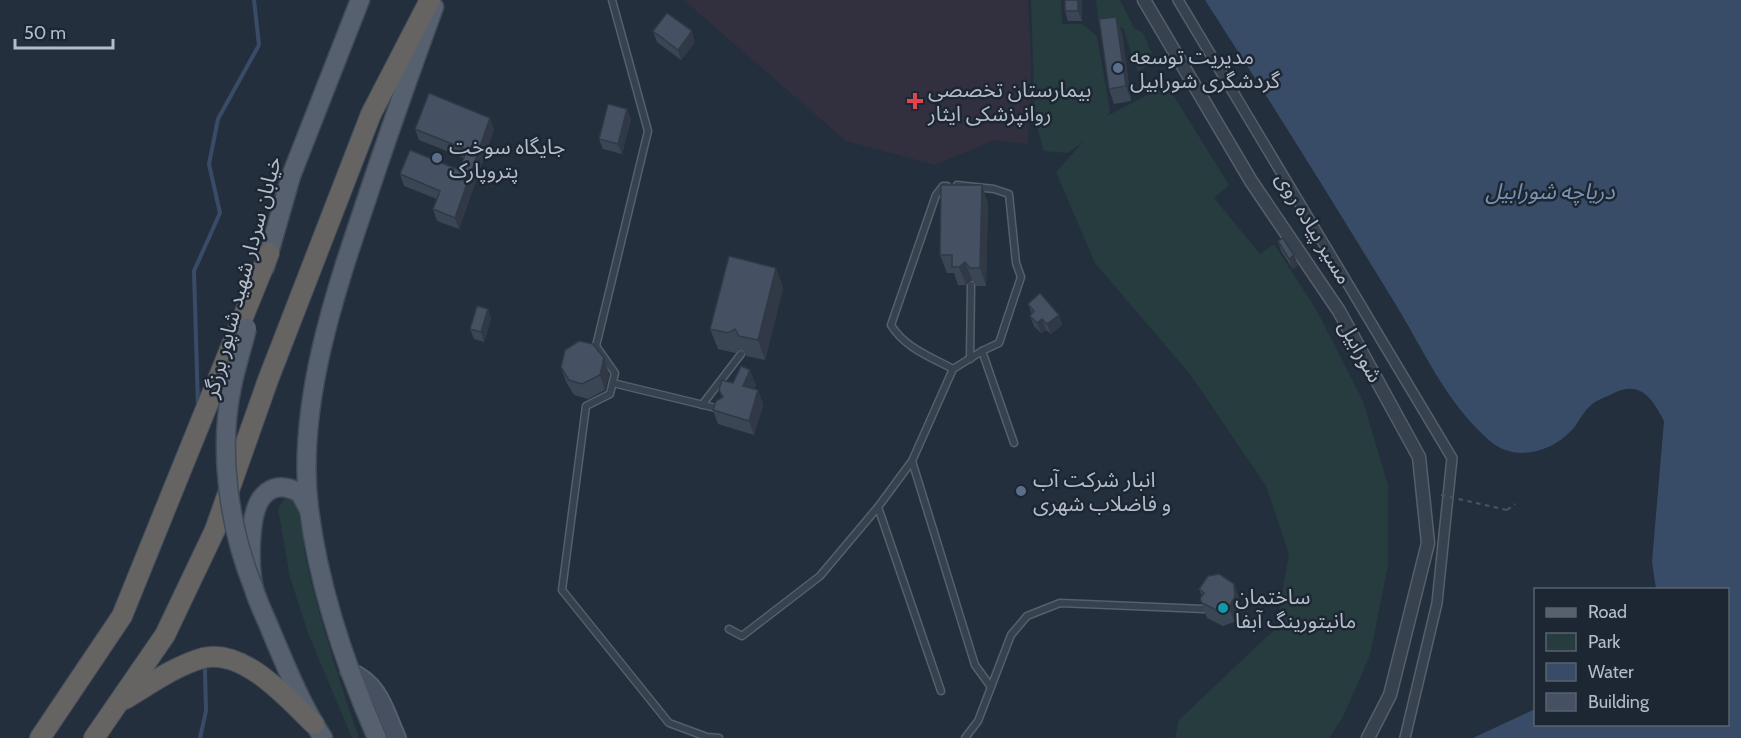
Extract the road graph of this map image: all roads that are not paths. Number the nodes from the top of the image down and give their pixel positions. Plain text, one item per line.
1 (360, 0) edge
2 (430, 0) edge
3 (436, 0) edge
4 (612, 0) edge
5 (1144, 0) edge
6 (1178, 0) edge
7 (269, 253) junction
8 (971, 285) dead end
9 (982, 351) junction
10 (741, 354) dead end
11 (970, 358) junction
12 (953, 369) junction
13 (613, 382) junction
14 (702, 405) junction
15 (723, 410) edge
16 (1014, 443) dead end
17 (912, 461) junction
18 (878, 507) junction
19 (308, 508) junction
20 (254, 589) junction
21 (1204, 609) edge
22 (729, 629) dead end
23 (349, 671) junction
24 (991, 687) junction
25 (941, 691) dead end
26 (120, 702) junction
27 (318, 731) edge
28 (40, 738) edge
29 (94, 738) edge
30 (377, 738) edge
31 (398, 738) edge
32 (719, 738) edge
33 (965, 738) edge
34 (1368, 738) edge
35 (1405, 738) edge

1 - 7 main road, خیابان سردار شهید شاپور برزگر
2 - 26 highway
3 - 19 main road
4 - 13 lane
5 - 34 street, شورابیل
6 - 35 street, مسیر پیاده روی
7 - 20 main road, خیابان سردار شهید شاپور برزگر, bridge
7 - 28 highway
8 - 11 lane
9 - 11 lane
9 - 12 lane
9 - 16 lane
10 - 14 lane
11 - 12 lane
12 - 17 lane
13 - 14 lane
13 - 32 lane
14 - 15 lane
17 - 18 lane
17 - 24 lane
18 - 22 lane
18 - 25 lane
19 - 20 main road
19 - 23 main road
20 - 27 main road, خیابان سردار شهید شاپور برزگر
21 - 24 lane
23 - 30 main road
23 - 31 main road
24 - 33 lane
26 - 27 highway
26 - 29 highway

